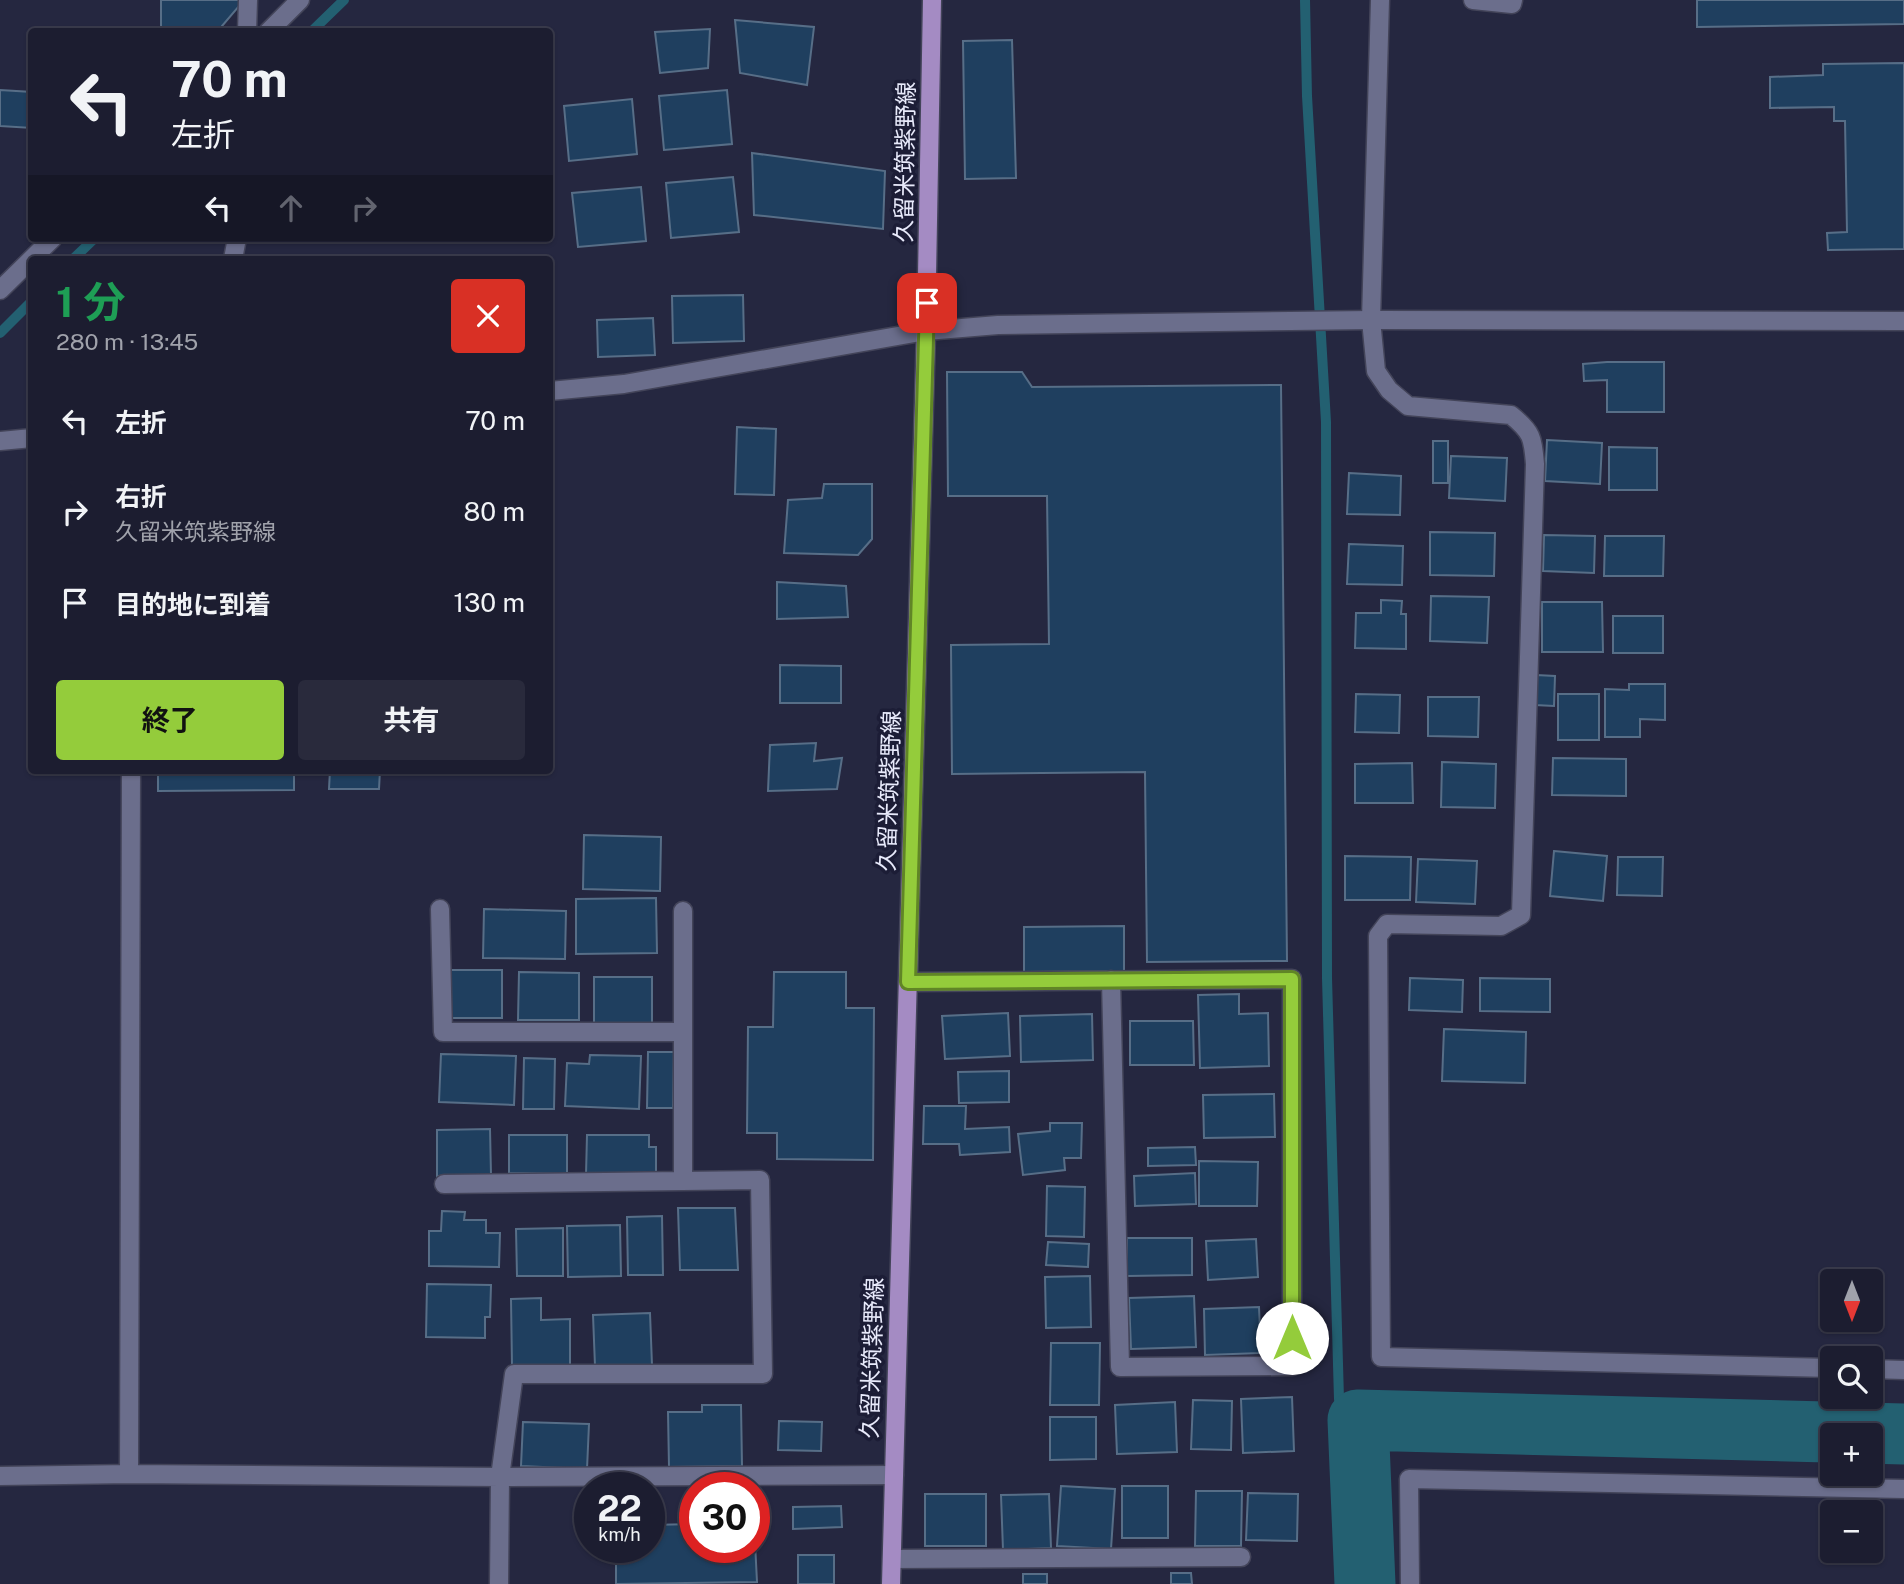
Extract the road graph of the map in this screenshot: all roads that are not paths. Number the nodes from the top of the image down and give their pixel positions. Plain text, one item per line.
1 (248, 0) edge
2 (300, 0) edge
3 (932, 0) edge
4 (1380, 0) edge
5 (1473, 0) edge
6 (1513, 0) edge
7 (247, 28) edge
8 (272, 28) edge
9 (49, 242) edge
10 (35, 256) edge
11 (28, 263) edge
12 (0, 290) edge
13 (1371, 320) junction
14 (1904, 321) edge
15 (926, 331) junction
16 (553, 391) edge
17 (28, 438) edge
18 (0, 441) edge
19 (131, 774) edge
20 (440, 909) dead end
21 (683, 911) dead end
22 (1111, 980) junction
23 (908, 982) junction
24 (683, 1031) junction
25 (683, 1181) junction
26 (444, 1184) dead end
27 (1820, 1368) edge
28 (1883, 1369) edge
29 (1904, 1370) edge
30 (129, 1474) junction
31 (894, 1475) junction
32 (0, 1476) edge
33 (500, 1477) junction
34 (1904, 1489) edge
35 (1241, 1557) dead end
36 (892, 1559) junction
37 (499, 1584) edge
38 (891, 1584) edge
39 (1410, 1584) edge

1 - 7 street
2 - 8 street
3 - 15 main road, 久留米筑紫野線
4 - 13 street
5 - 6 street
9 - 10 street
11 - 12 street
13 - 14 street
13 - 15 street
13 - 27 street
15 - 16 street
15 - 23 main road, 久留米筑紫野線
17 - 18 street
19 - 30 street
20 - 24 street
21 - 24 street
22 - 22 street
22 - 23 street
23 - 31 main road, 久留米筑紫野線
24 - 25 street
25 - 26 street
25 - 33 street
28 - 29 street
30 - 32 street
30 - 33 street
31 - 33 street
31 - 36 main road, 久留米筑紫野線
33 - 37 street
34 - 39 street
35 - 36 street
36 - 38 main road, 久留米筑紫野線

